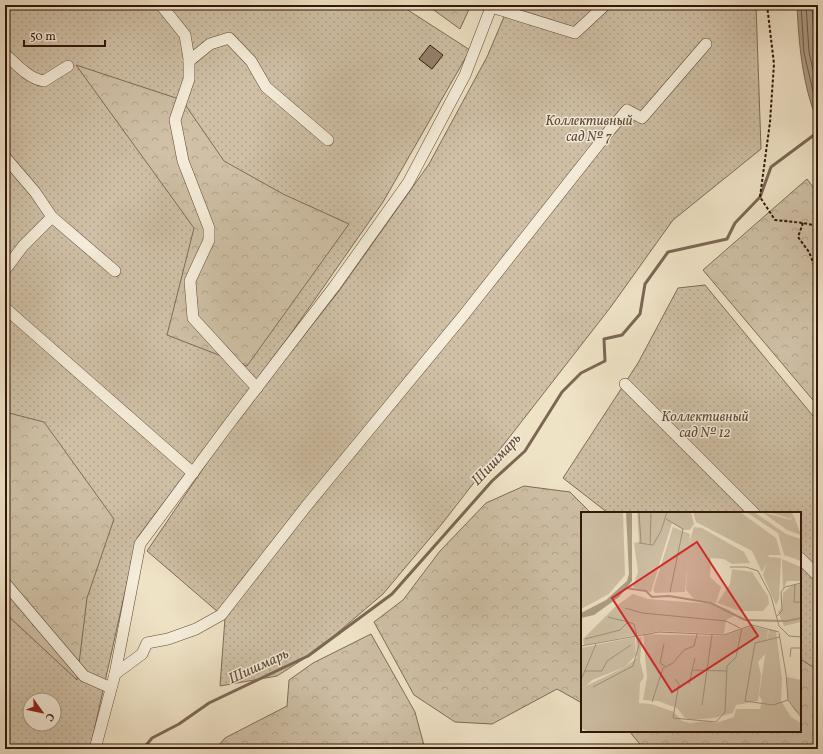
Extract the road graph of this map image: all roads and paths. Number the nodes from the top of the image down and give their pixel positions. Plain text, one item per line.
1 (161, 5) edge
2 (606, 5) edge
3 (767, 5) edge
4 (489, 6) edge
5 (706, 44) dead end
6 (5, 54) edge
7 (189, 61) junction
8 (68, 66) dead end
9 (328, 140) dead end
10 (5, 157) edge
11 (52, 217) junction
12 (803, 223) junction
13 (818, 226) edge
14 (5, 270) edge
15 (115, 271) dead end
16 (818, 275) edge
17 (5, 308) edge
18 (624, 384) dead end
19 (257, 388) junction
20 (193, 473) junction
21 (753, 512) edge
22 (801, 559) edge
23 (818, 576) edge
24 (5, 583) edge
25 (114, 674) junction
26 (111, 688) junction
27 (95, 749) edge

1 - 7 lane
2 - 4 lane
3 - 12 path
4 - 19 lane
5 - 25 lane
6 - 8 lane
7 - 9 lane
7 - 19 lane
10 - 11 lane
11 - 14 lane
11 - 15 lane
12 - 13 path
12 - 16 path
17 - 20 lane
18 - 21 lane
19 - 20 lane
20 - 25 lane
22 - 23 lane
24 - 26 lane
25 - 26 lane
26 - 27 lane

